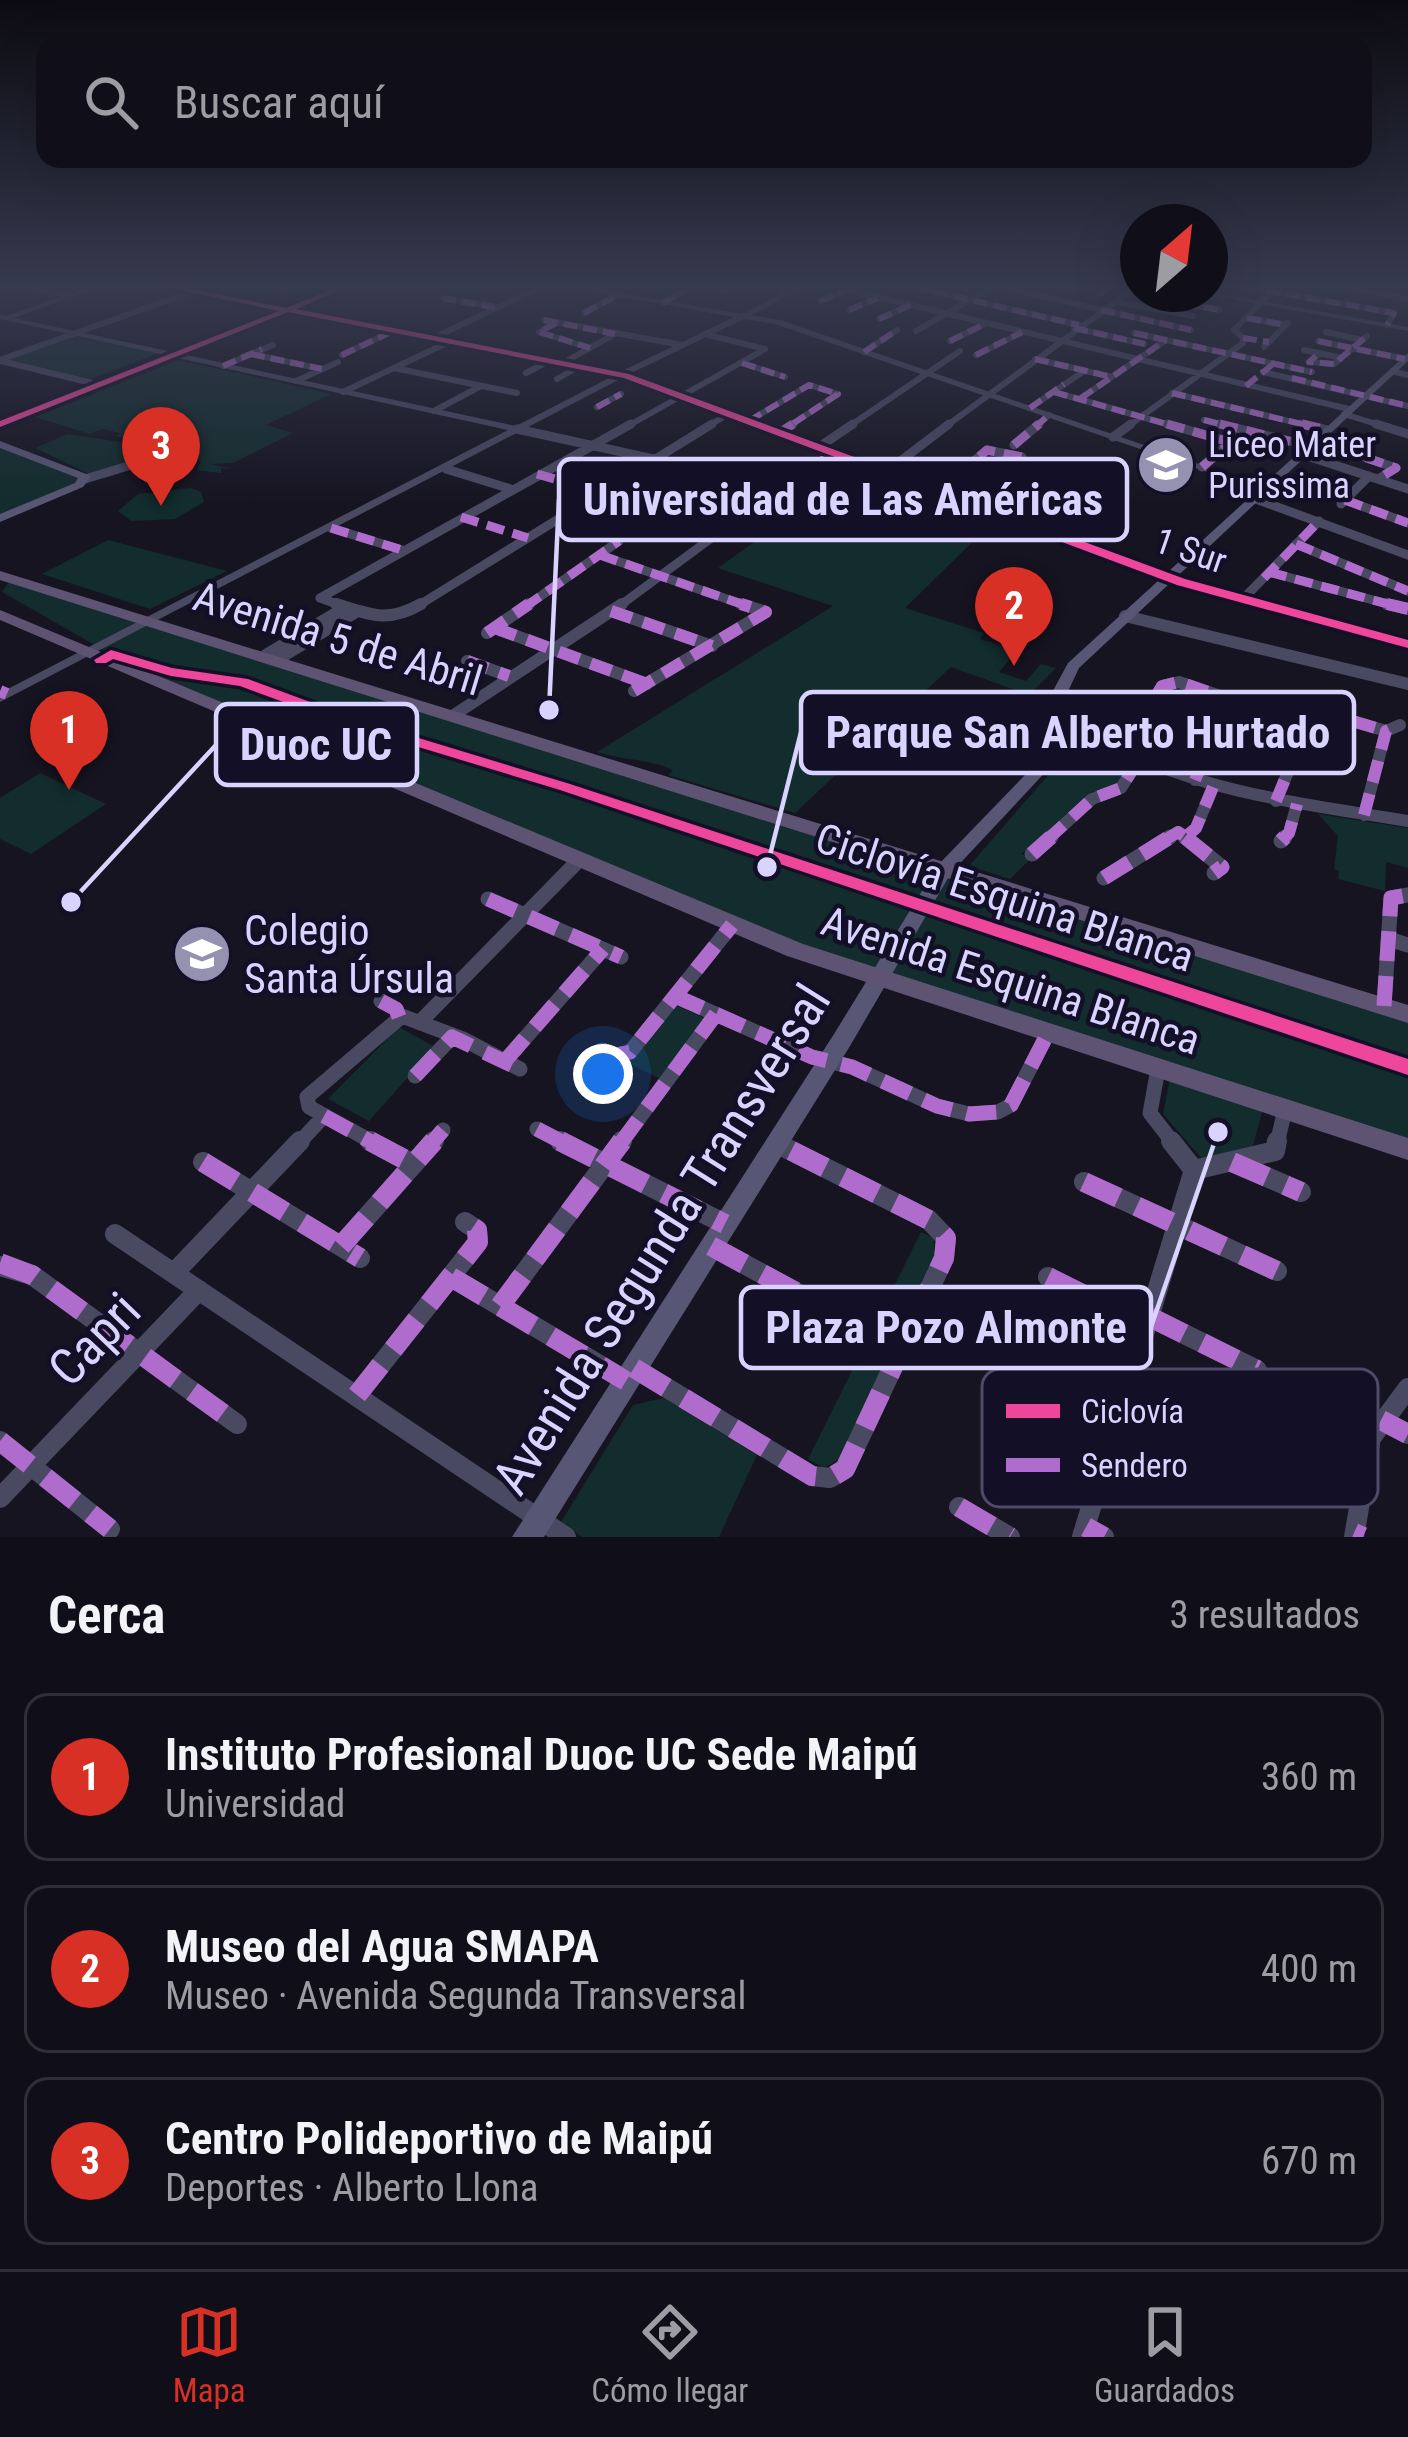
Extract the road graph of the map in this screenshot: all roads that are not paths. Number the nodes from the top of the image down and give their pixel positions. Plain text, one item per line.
1 (162, 359) edge
2 (164, 359) edge
3 (190, 359) edge
4 (240, 359) edge
5 (272, 359) edge
6 (339, 359) edge
7 (413, 359) edge
8 (532, 359) edge
9 (571, 359) edge
10 (654, 359) edge
11 (748, 359) edge
12 (883, 359) edge
13 (949, 359) edge
14 (1035, 359) joint
15 (1132, 359) edge
16 (1220, 359) edge
17 (1249, 359) edge
18 (1313, 359) edge
19 (1341, 359) edge
20 (1404, 359) edge
21 (0, 360) edge
22 (1137, 360) junction
23 (548, 362) junction
24 (742, 362) junction
25 (561, 364) junction
26 (1273, 364) junction
27 (223, 366) junction
28 (578, 367) junction
29 (394, 368) junction
30 (322, 370) junction
31 (1084, 371) junction
32 (1392, 371) junction
33 (1263, 372) junction
34 (526, 373) dead end
35 (927, 374) junction
36 (1198, 374) junction
37 (1408, 374) edge
38 (621, 375) junction
39 (785, 377) dead end
40 (1112, 377) junction
41 (557, 379) dead end
42 (1303, 381) junction
43 (296, 382) junction
44 (92, 383) junction
45 (482, 386) junction
46 (1246, 386) junction
47 (343, 392) junction
48 (518, 392) dead end
49 (1054, 392) junction
50 (1172, 393) junction
51 (621, 394) dead end
52 (988, 394) junction
53 (1366, 394) junction
54 (679, 395) junction
55 (578, 398) junction
56 (1081, 398) junction
57 (1222, 405) junction
58 (1408, 406) edge
59 (1030, 408) junction
60 (434, 411) junction
61 (1347, 412) junction
62 (728, 413) junction
63 (1049, 415) junction
64 (0, 418) edge
65 (1138, 418) junction
66 (1204, 420) junction
67 (749, 422) junction
68 (0, 427) edge
69 (517, 429) junction
70 (1245, 430) junction
71 (1327, 430) junction
72 (1189, 432) junction
73 (779, 433) junction
74 (1408, 434) edge
75 (1113, 436) junction
76 (1230, 442) junction
77 (0, 444) edge
78 (589, 445) junction
79 (1014, 445) dead end
80 (819, 447) junction
81 (1308, 447) junction
82 (655, 459) junction
83 (138, 464) dead end
84 (1202, 467) junction
85 (446, 469) junction
86 (886, 472) junction
87 (1374, 478) junction
88 (86, 479) junction
89 (512, 488) junction
90 (1408, 490) edge
91 (938, 491) junction
92 (601, 493) junction
93 (1258, 493) junction
94 (814, 494) dead end
95 (973, 504) junction
96 (662, 510) junction
97 (0, 518) edge
98 (1319, 520) junction
99 (1408, 523) edge
100 (331, 528) junction
101 (725, 528) junction
102 (756, 537) dead end
103 (1296, 544) junction
104 (402, 550) junction
105 (600, 555) junction
106 (1408, 555) edge
107 (1269, 572) junction
108 (0, 575) edge
109 (661, 575) junction
110 (1168, 577) junction
111 (1408, 591) edge
112 (1243, 599) junction
113 (1408, 609) edge
114 (349, 611) junction
115 (611, 611) junction
116 (0, 615) edge
117 (1125, 616) junction
118 (150, 621) junction
119 (1408, 644) edge
120 (712, 646) junction
121 (553, 649) junction
122 (86, 652) junction
123 (272, 657) junction
124 (467, 661) dead end
125 (509, 676) junction
126 (647, 683) junction
127 (1408, 684) edge
128 (634, 691) dead end
129 (1246, 693) dead end
130 (2, 694) edge
131 (1229, 699) junction
132 (1058, 712) junction
133 (454, 715) junction
134 (1105, 745) junction
135 (1123, 752) junction
136 (1140, 758) junction
137 (1046, 764) junction
138 (1195, 780) junction
139 (1213, 787) junction
140 (1276, 801) junction
141 (1297, 804) junction
142 (1364, 814) junction
143 (1408, 821) edge
144 (1188, 835) junction
145 (1281, 841) dead end
146 (1032, 854) dead end
147 (579, 860) junction
148 (944, 869) junction
149 (1214, 873) dead end
150 (1104, 878) dead end
151 (1400, 897) edge
152 (488, 899) dead end
153 (525, 915) junction
154 (732, 925) junction
155 (1389, 939) junction
156 (1408, 944) edge
157 (603, 949) junction
158 (621, 957) dead end
159 (876, 977) junction
160 (675, 996) junction
161 (381, 1001) dead end
162 (1384, 1006) junction
163 (716, 1014) junction
164 (1408, 1014) edge
165 (399, 1017) junction
166 (419, 1022) junction
167 (1048, 1033) junction
168 (452, 1037) junction
169 (602, 1050) dead end
170 (829, 1060) junction
171 (1158, 1069) junction
172 (415, 1076) dead end
173 (1285, 1109) junction
174 (324, 1116) junction
175 (537, 1129) dead end
176 (443, 1130) dead end
177 (776, 1143) junction
178 (1408, 1149) edge
179 (203, 1162) dead end
180 (1232, 1162) junction
181 (413, 1164) junction
182 (605, 1164) junction
183 (1194, 1170) junction
184 (1084, 1182) dead end
185 (251, 1192) junction
186 (1301, 1192) dead end
187 (465, 1222) dead end
188 (1178, 1225) junction
189 (116, 1234) dead end
190 (718, 1235) junction
191 (340, 1246) junction
192 (360, 1258) dead end
193 (0, 1265) edge
194 (1277, 1270) dead end
195 (173, 1273) junction
196 (451, 1276) junction
197 (1048, 1277) dead end
198 (199, 1290) junction
199 (500, 1306) junction
200 (825, 1308) dead end
201 (1148, 1322) junction
202 (139, 1353) junction
203 (1134, 1369) edge
204 (1255, 1369) edge
205 (630, 1374) junction
206 (1408, 1388) edge
207 (357, 1395) junction
208 (1381, 1420) junction
209 (237, 1424) dead end
210 (1378, 1426) edge
211 (1408, 1434) edge
212 (0, 1441) edge
213 (31, 1466) junction
214 (0, 1498) edge
215 (959, 1507) dead end
216 (534, 1527) edge
217 (110, 1529) dead end
218 (566, 1537) edge
219 (1010, 1537) edge

1 - 44 main road
2 - 68 main road
3 - 27 street
4 - 27 street
5 - 30 street
6 - 30 street
7 - 29 street
8 - 23 street, 1 Sur
9 - 25 street
10 - 38 street
11 - 24 street
12 - 35 street
13 - 35 street
14 - 31 street
14 - 52 street
15 - 22 street
16 - 36 street
17 - 26 street
18 - 19 street
20 - 32 main road
21 - 44 street
22 - 36 street
22 - 40 street
23 - 25 street, 1 Sur
23 - 34 street
24 - 39 street
24 - 54 street
25 - 28 street, 1 Sur
26 - 33 street
26 - 42 street
27 - 43 street
28 - 38 street, 1 Sur
28 - 41 street
29 - 45 street
29 - 47 street
30 - 43 street
31 - 40 street
31 - 49 street
32 - 37 street
32 - 53 main road
33 - 42 street
33 - 46 street
35 - 52 street
35 - 80 street
36 - 46 street
36 - 50 street
38 - 54 street, 1 Sur
38 - 55 street
40 - 56 street
42 - 53 street
43 - 47 street
44 - 64 main road
45 - 48 street
45 - 60 street
46 - 61 street
47 - 60 street
49 - 56 street
49 - 59 street
50 - 57 street
50 - 65 street
51 - 55 street
52 - 59 street
52 - 86 street
53 - 58 street
53 - 61 main road
54 - 62 street, 1 Sur
54 - 78 street
55 - 69 street
56 - 65 street
57 - 66 street
57 - 71 street
59 - 63 street
60 - 69 street
61 - 71 main road
61 - 74 street
62 - 67 street, 1 Sur
62 - 82 street
63 - 75 street
63 - 79 street
65 - 72 street
65 - 75 street
66 - 70 street
66 - 72 street
67 - 73 street, 1 Sur
67 - 73 street
69 - 78 street
69 - 85 street
70 - 76 street
70 - 81 street
71 - 81 main road
72 - 76 street
73 - 80 street, 1 Sur
75 - 84 street
76 - 84 street
77 - 88 main road
78 - 82 street
78 - 89 street
80 - 86 street, 1 Sur
81 - 87 street
81 - 87 street
81 - 93 main road
82 - 92 street
82 - 94 street
83 - 88 street
84 - 93 street
85 - 89 street
85 - 100 street
86 - 91 street, 1 Sur
87 - 90 street
87 - 99 street
88 - 97 main road
89 - 104 street
91 - 95 street, 1 Sur
91 - 95 street
92 - 96 street
92 - 114 street
93 - 98 street
93 - 110 main road
95 - 110 street, 1 Sur
96 - 101 street
96 - 105 street
98 - 103 street
98 - 106 street
100 - 104 street
100 - 118 street
101 - 102 street
101 - 109 street
103 - 107 street
103 - 111 street
104 - 114 street
105 - 109 street
105 - 121 street
107 - 112 street
107 - 113 street
108 - 118 main road, Avenida 5 de Abril
109 - 115 street
109 - 120 street
110 - 112 street, 1 Sur
110 - 117 main road
112 - 119 street, 1 Sur
114 - 123 street
115 - 120 street
115 - 121 street
116 - 122 main road, Avenida Esquina Blanca
117 - 127 street
117 - 132 main road
118 - 122 street
118 - 123 main road, Avenida 5 de Abril
120 - 126 street
121 - 125 street
121 - 126 street
122 - 130 street
122 - 147 main road, Avenida Esquina Blanca
123 - 133 main road, Avenida 5 de Abril
124 - 125 street
125 - 133 street
126 - 128 street
129 - 131 street
131 - 135 street
131 - 138 street
132 - 134 street
132 - 137 main road
133 - 148 main road, Avenida 5 de Abril
134 - 135 street
134 - 137 street, Avenida Segunda Transversal
135 - 136 street
136 - 138 street
136 - 146 street
137 - 148 main road, Avenida Segunda Transversal
138 - 139 street
139 - 140 street
139 - 144 street
140 - 141 street
140 - 142 street
141 - 142 street
141 - 145 street
142 - 143 street
144 - 149 street
144 - 150 street
147 - 153 street
147 - 154 main road, Avenida Esquina Blanca
148 - 159 main road, Avenida Segunda Transversal
148 - 162 main road, Avenida 5 de Abril
151 - 155 street
152 - 153 street
153 - 157 street
153 - 166 street
154 - 159 main road, Avenida Esquina Blanca
154 - 160 street
155 - 156 street
155 - 162 street
157 - 158 street
157 - 168 street
159 - 167 main road, Avenida Esquina Blanca
159 - 170 main road, Avenida Segunda Transversal
160 - 163 street
160 - 169 street
161 - 165 street
162 - 164 main road, Avenida 5 de Abril
163 - 170 street
163 - 182 street
165 - 166 street
165 - 174 street
166 - 168 street
167 - 170 street
167 - 171 main road, Avenida Esquina Blanca
168 - 172 street
170 - 177 main road, Avenida Segunda Transversal
171 - 173 main road, Avenida Esquina Blanca
171 - 183 street
173 - 178 main road, Avenida Esquina Blanca
173 - 180 street
174 - 181 street
174 - 185 street, Capri
175 - 182 street
176 - 181 street
177 - 190 main road, Avenida Segunda Transversal
177 - 205 street
179 - 185 street
180 - 183 street
180 - 186 street
181 - 191 street
182 - 190 street
182 - 199 street
183 - 188 street
184 - 188 street
185 - 191 street
185 - 195 street, Capri
187 - 196 street
188 - 194 street
188 - 201 street
189 - 195 street
190 - 200 street
190 - 205 main road, Avenida Segunda Transversal
191 - 192 street
193 - 202 street
195 - 198 street
196 - 199 street
196 - 207 street
197 - 201 street
198 - 202 street, Capri
198 - 207 street
199 - 205 street
201 - 203 street
201 - 204 street
202 - 209 street
202 - 213 street, Capri
205 - 216 main road, Avenida Segunda Transversal
206 - 208 street
207 - 216 street
208 - 210 street
208 - 211 street
212 - 213 street
213 - 214 street, Capri
213 - 217 street
215 - 219 street
216 - 218 street

